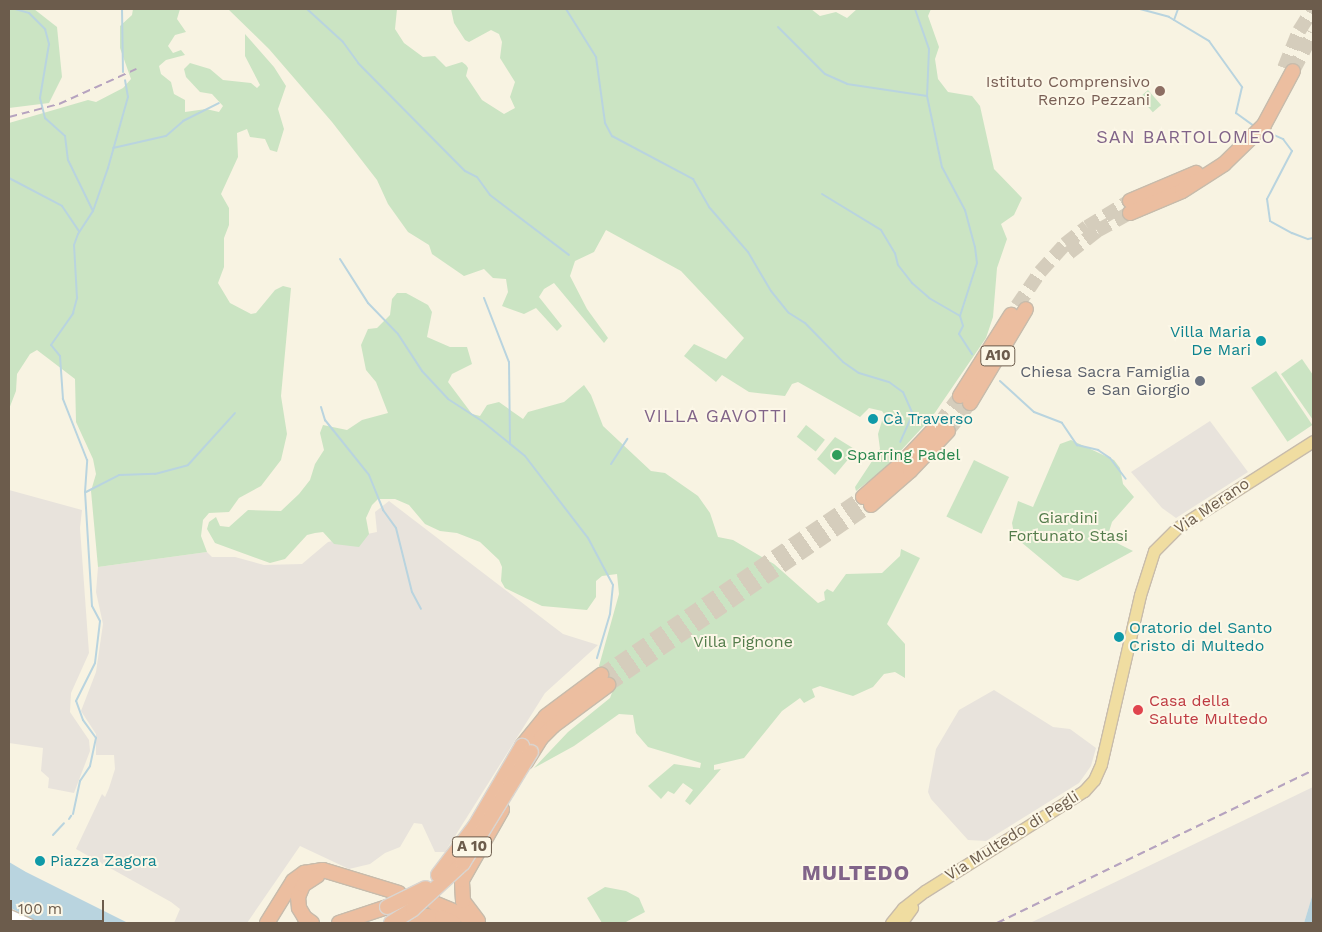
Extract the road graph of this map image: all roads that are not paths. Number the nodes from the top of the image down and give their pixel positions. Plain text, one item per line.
1 (1289, 69) tunnel mouth
2 (1130, 207) tunnel mouth
3 (1022, 307) tunnel mouth
4 (965, 400) tunnel mouth
5 (944, 428) tunnel mouth
6 (1313, 441) edge
7 (867, 501) tunnel mouth
8 (1140, 595) joint
9 (604, 680) tunnel mouth
10 (526, 749) junction
11 (329, 872) junction
12 (399, 893) dead end
13 (919, 896) junction
14 (434, 902) dead end
15 (451, 908) junction
16 (9, 914) edge
17 (390, 914) edge
18 (480, 922) edge
19 (29, 923) edge
20 (267, 923) edge
21 (312, 923) edge
22 (339, 923) edge
23 (367, 923) edge
24 (407, 923) edge
25 (454, 923) edge
26 (458, 923) edge
27 (882, 923) edge
28 (891, 923) edge
29 (900, 923) edge

1 - 2 highway
3 - 4 highway, A10
5 - 7 highway
6 - 8 main road, Via Merano
8 - 13 main road, Via Multedo di Pegli
9 - 10 highway, A 10
10 - 17 highway, A 10, bridge
10 - 17 highway, A 10, bridge
10 - 18 highway, bridge
11 - 12 highway
11 - 20 highway
11 - 21 highway
13 - 27 main road, Via Multedo di Pegli
13 - 28 main road, Via Multedo di Pegli
13 - 29 main road, Via Multedo di Pegli
14 - 15 highway
15 - 18 highway
15 - 26 highway
16 - 19 street
17 - 22 highway
17 - 23 highway, A 10
24 - 25 highway

